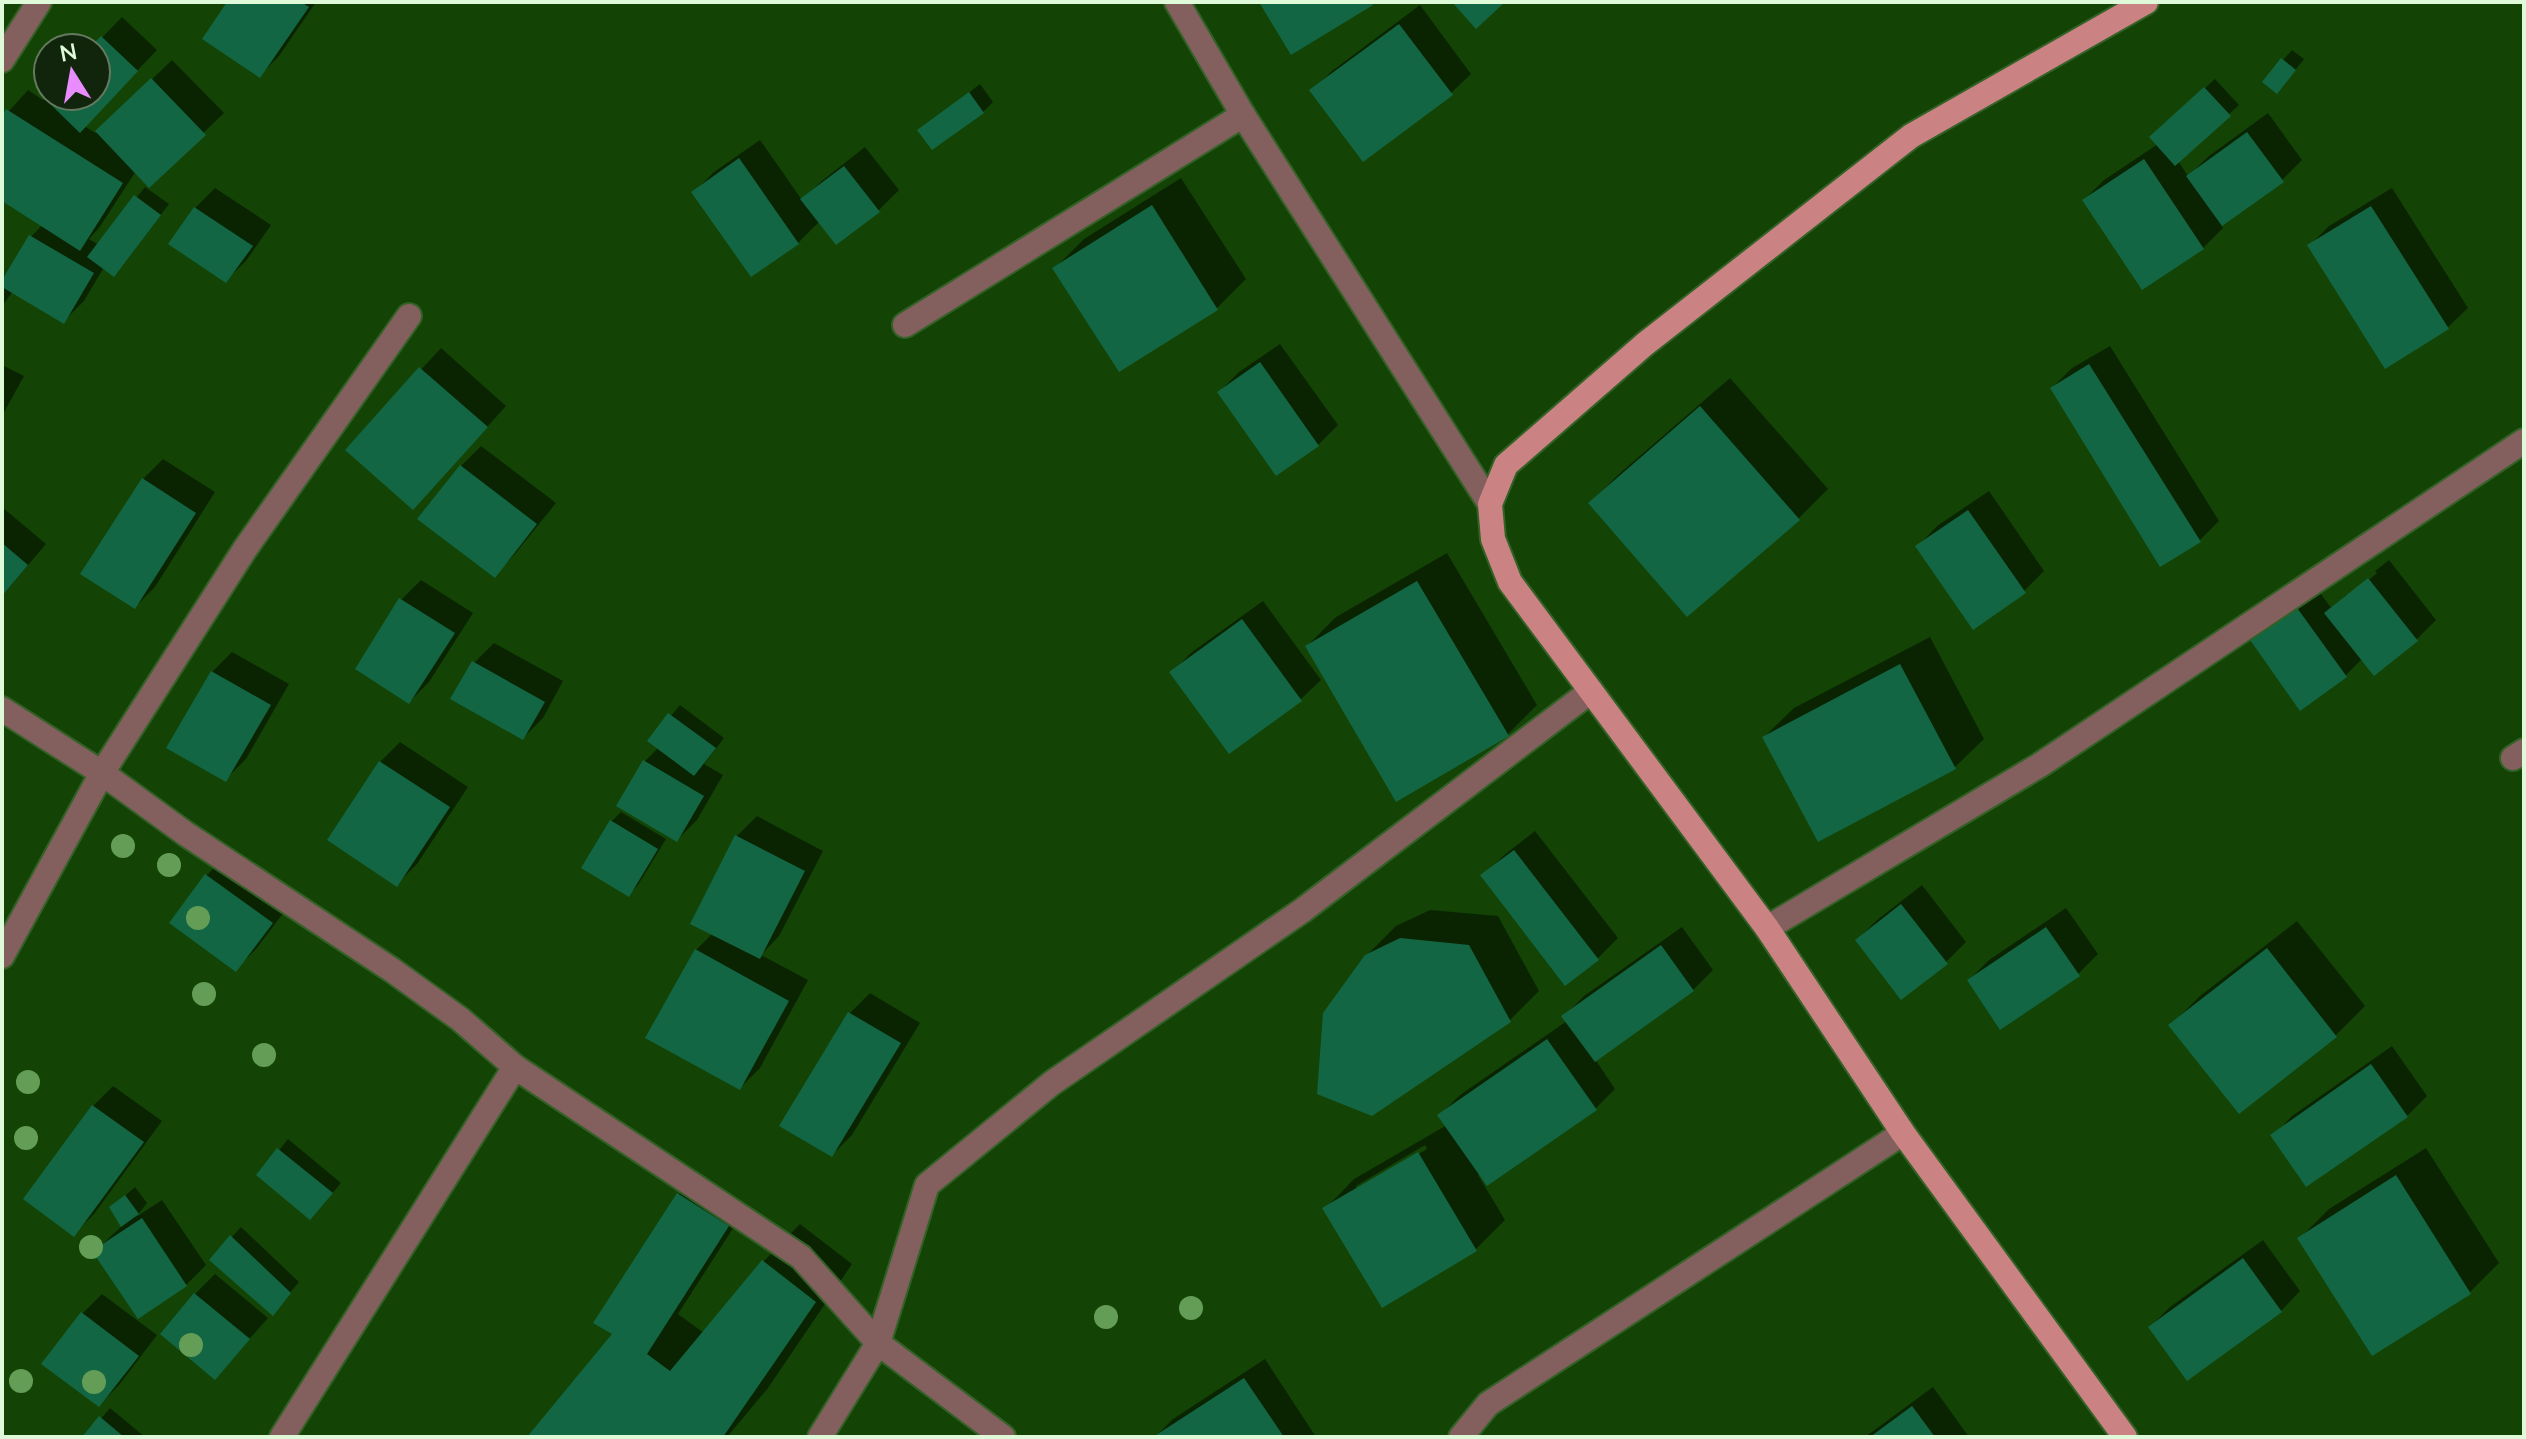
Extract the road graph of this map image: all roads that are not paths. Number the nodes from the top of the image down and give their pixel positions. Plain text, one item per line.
1 (39, 2) edge
2 (1177, 2) edge
3 (2146, 2) edge
4 (2, 60) edge
5 (1243, 115) junction
6 (409, 316) dead end
7 (905, 325) dead end
8 (2524, 441) edge
9 (1490, 504) junction
10 (1591, 691) junction
11 (2, 709) edge
12 (102, 773) junction
13 (1767, 928) junction
14 (2, 956) edge
15 (515, 1067) junction
16 (1903, 1133) junction
17 (878, 1343) junction
18 (282, 1437) edge
19 (820, 1437) edge
20 (1003, 1437) edge
21 (1461, 1437) edge
22 (2125, 1437) edge

1 - 4 street
2 - 5 street
3 - 9 main road
5 - 7 street
5 - 9 street
6 - 12 street
8 - 13 street
9 - 10 main road
10 - 13 main road
10 - 17 street
11 - 12 street
12 - 14 street
12 - 15 street
13 - 16 main road
15 - 17 street
15 - 18 street
16 - 21 street
16 - 22 main road
17 - 19 street
17 - 20 street

